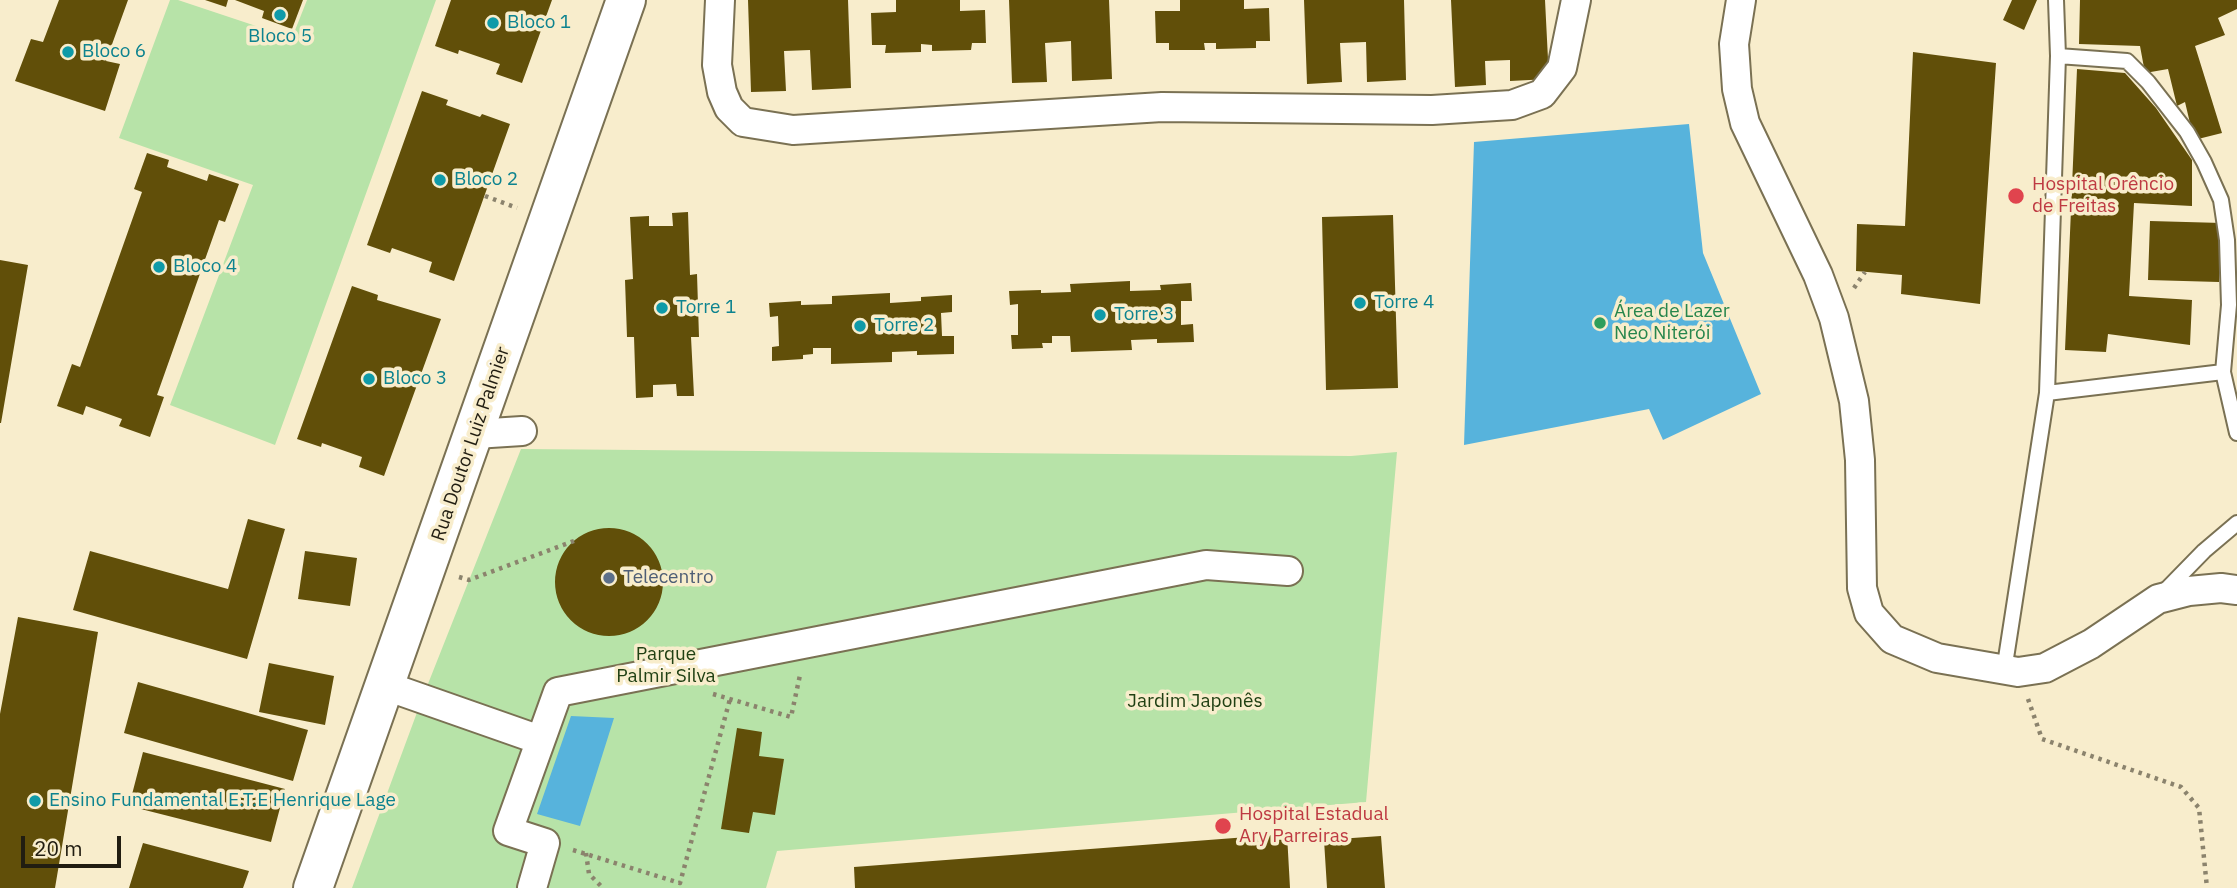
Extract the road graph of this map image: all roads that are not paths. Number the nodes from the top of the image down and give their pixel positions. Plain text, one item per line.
1 (626, 0) edge
2 (720, 0) edge
3 (1576, 0) edge
4 (1741, 0) edge
5 (2056, 0) edge
6 (2058, 56) junction
7 (2223, 372) junction
8 (2048, 393) junction
9 (522, 431) dead end
10 (2237, 433) edge
11 (475, 434) junction
12 (2237, 523) edge
13 (1288, 571) dead end
14 (2237, 590) edge
15 (2158, 599) junction
16 (2011, 671) junction
17 (386, 686) junction
18 (540, 740) junction
19 (313, 888) edge
20 (532, 888) edge

1 - 11 main road, Rua Doutor Luiz Palmier
2 - 3 street
4 - 16 street
5 - 6 lane
6 - 7 lane
6 - 8 lane
7 - 8 lane
7 - 10 lane
8 - 16 lane
9 - 11 street
11 - 17 main road, Rua Doutor Luiz Palmier
12 - 15 lane
13 - 18 street
14 - 15 street
15 - 16 street
17 - 18 street
17 - 19 main road, Rua Doutor Luiz Palmier
18 - 20 street

